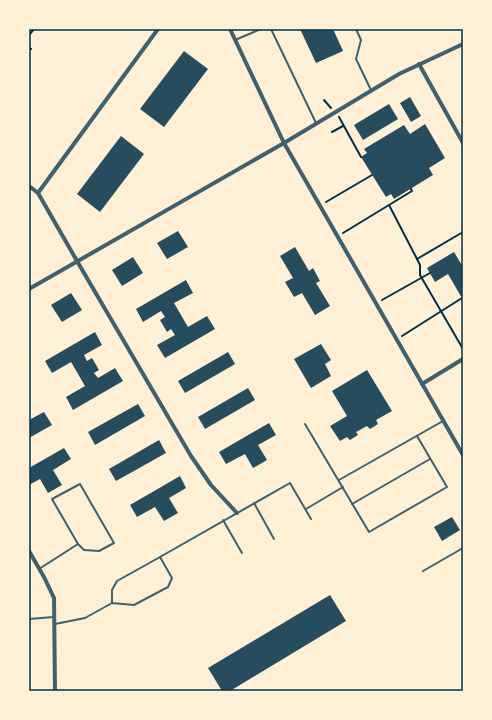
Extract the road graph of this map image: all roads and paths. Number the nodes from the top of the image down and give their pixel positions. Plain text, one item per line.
1 (34, 29) edge
2 (158, 29) edge
3 (230, 29) edge
4 (261, 29) edge
5 (272, 29) edge
6 (356, 29) edge
7 (29, 35) edge
8 (235, 40) junction
9 (463, 44) edge
10 (419, 64) junction
11 (371, 91) junction
12 (324, 100) dead end
13 (335, 113) junction
14 (316, 124) junction
15 (344, 126) junction
16 (332, 132) dead end
17 (463, 142) edge
18 (284, 143) junction
19 (361, 157) dead end
20 (372, 175) dead end
21 (29, 186) edge
22 (411, 189) dead end
23 (38, 193) junction
24 (320, 205) junction
25 (389, 205) junction
26 (463, 232) edge
27 (337, 236) junction
28 (417, 259) junction
29 (77, 261) junction
30 (430, 273) dead end
31 (421, 278) junction
32 (29, 289) edge
33 (462, 298) dead end
34 (376, 304) junction
35 (441, 311) junction
36 (396, 340) junction
37 (463, 349) edge
38 (463, 359) edge
39 (422, 384) junction
40 (443, 421) junction
41 (305, 424) dead end
42 (417, 436) junction
43 (463, 455) edge
44 (430, 459) junction
45 (339, 480) junction
46 (343, 487) junction
47 (254, 503) junction
48 (352, 504) junction
49 (306, 509) junction
50 (237, 513) junction
51 (311, 519) dead end
52 (223, 520) junction
53 (274, 539) dead end
54 (78, 544) junction
55 (463, 548) edge
56 (29, 551) edge
57 (242, 553) dead end
58 (160, 557) junction
59 (39, 569) junction
60 (423, 571) dead end
61 (112, 603) junction
62 (54, 617) junction
63 (29, 618) edge
64 (54, 625) junction
65 (55, 691) edge

1 - 7 path
2 - 23 street
3 - 8 street
4 - 8 lane
5 - 14 lane
6 - 11 lane
8 - 18 street
9 - 10 street
10 - 11 street
10 - 17 street
11 - 13 street
12 - 13 path
13 - 14 street
13 - 15 path
14 - 18 street
15 - 16 path
15 - 19 path
18 - 24 street
18 - 29 street
20 - 24 path
21 - 23 street
22 - 25 path
23 - 29 street
24 - 27 street
25 - 27 path
25 - 28 path
26 - 28 path
27 - 34 street
28 - 31 path
29 - 32 street
29 - 50 street
30 - 31 path
31 - 34 path
31 - 35 path
33 - 35 path
34 - 36 street
35 - 36 path
35 - 37 path
36 - 39 street
38 - 39 street
39 - 40 street
40 - 42 lane
40 - 43 street
41 - 45 lane
42 - 44 lane
42 - 45 lane
44 - 48 lane
44 - 48 lane
45 - 46 lane
46 - 48 lane
46 - 49 lane
47 - 49 lane
47 - 50 lane
47 - 53 lane
49 - 51 lane
50 - 52 lane
52 - 57 lane
52 - 58 lane
54 - 54 lane
54 - 59 lane
55 - 60 lane
56 - 59 street
58 - 61 lane
58 - 61 lane
59 - 62 street
61 - 64 lane
62 - 63 lane
62 - 64 street
64 - 65 street

